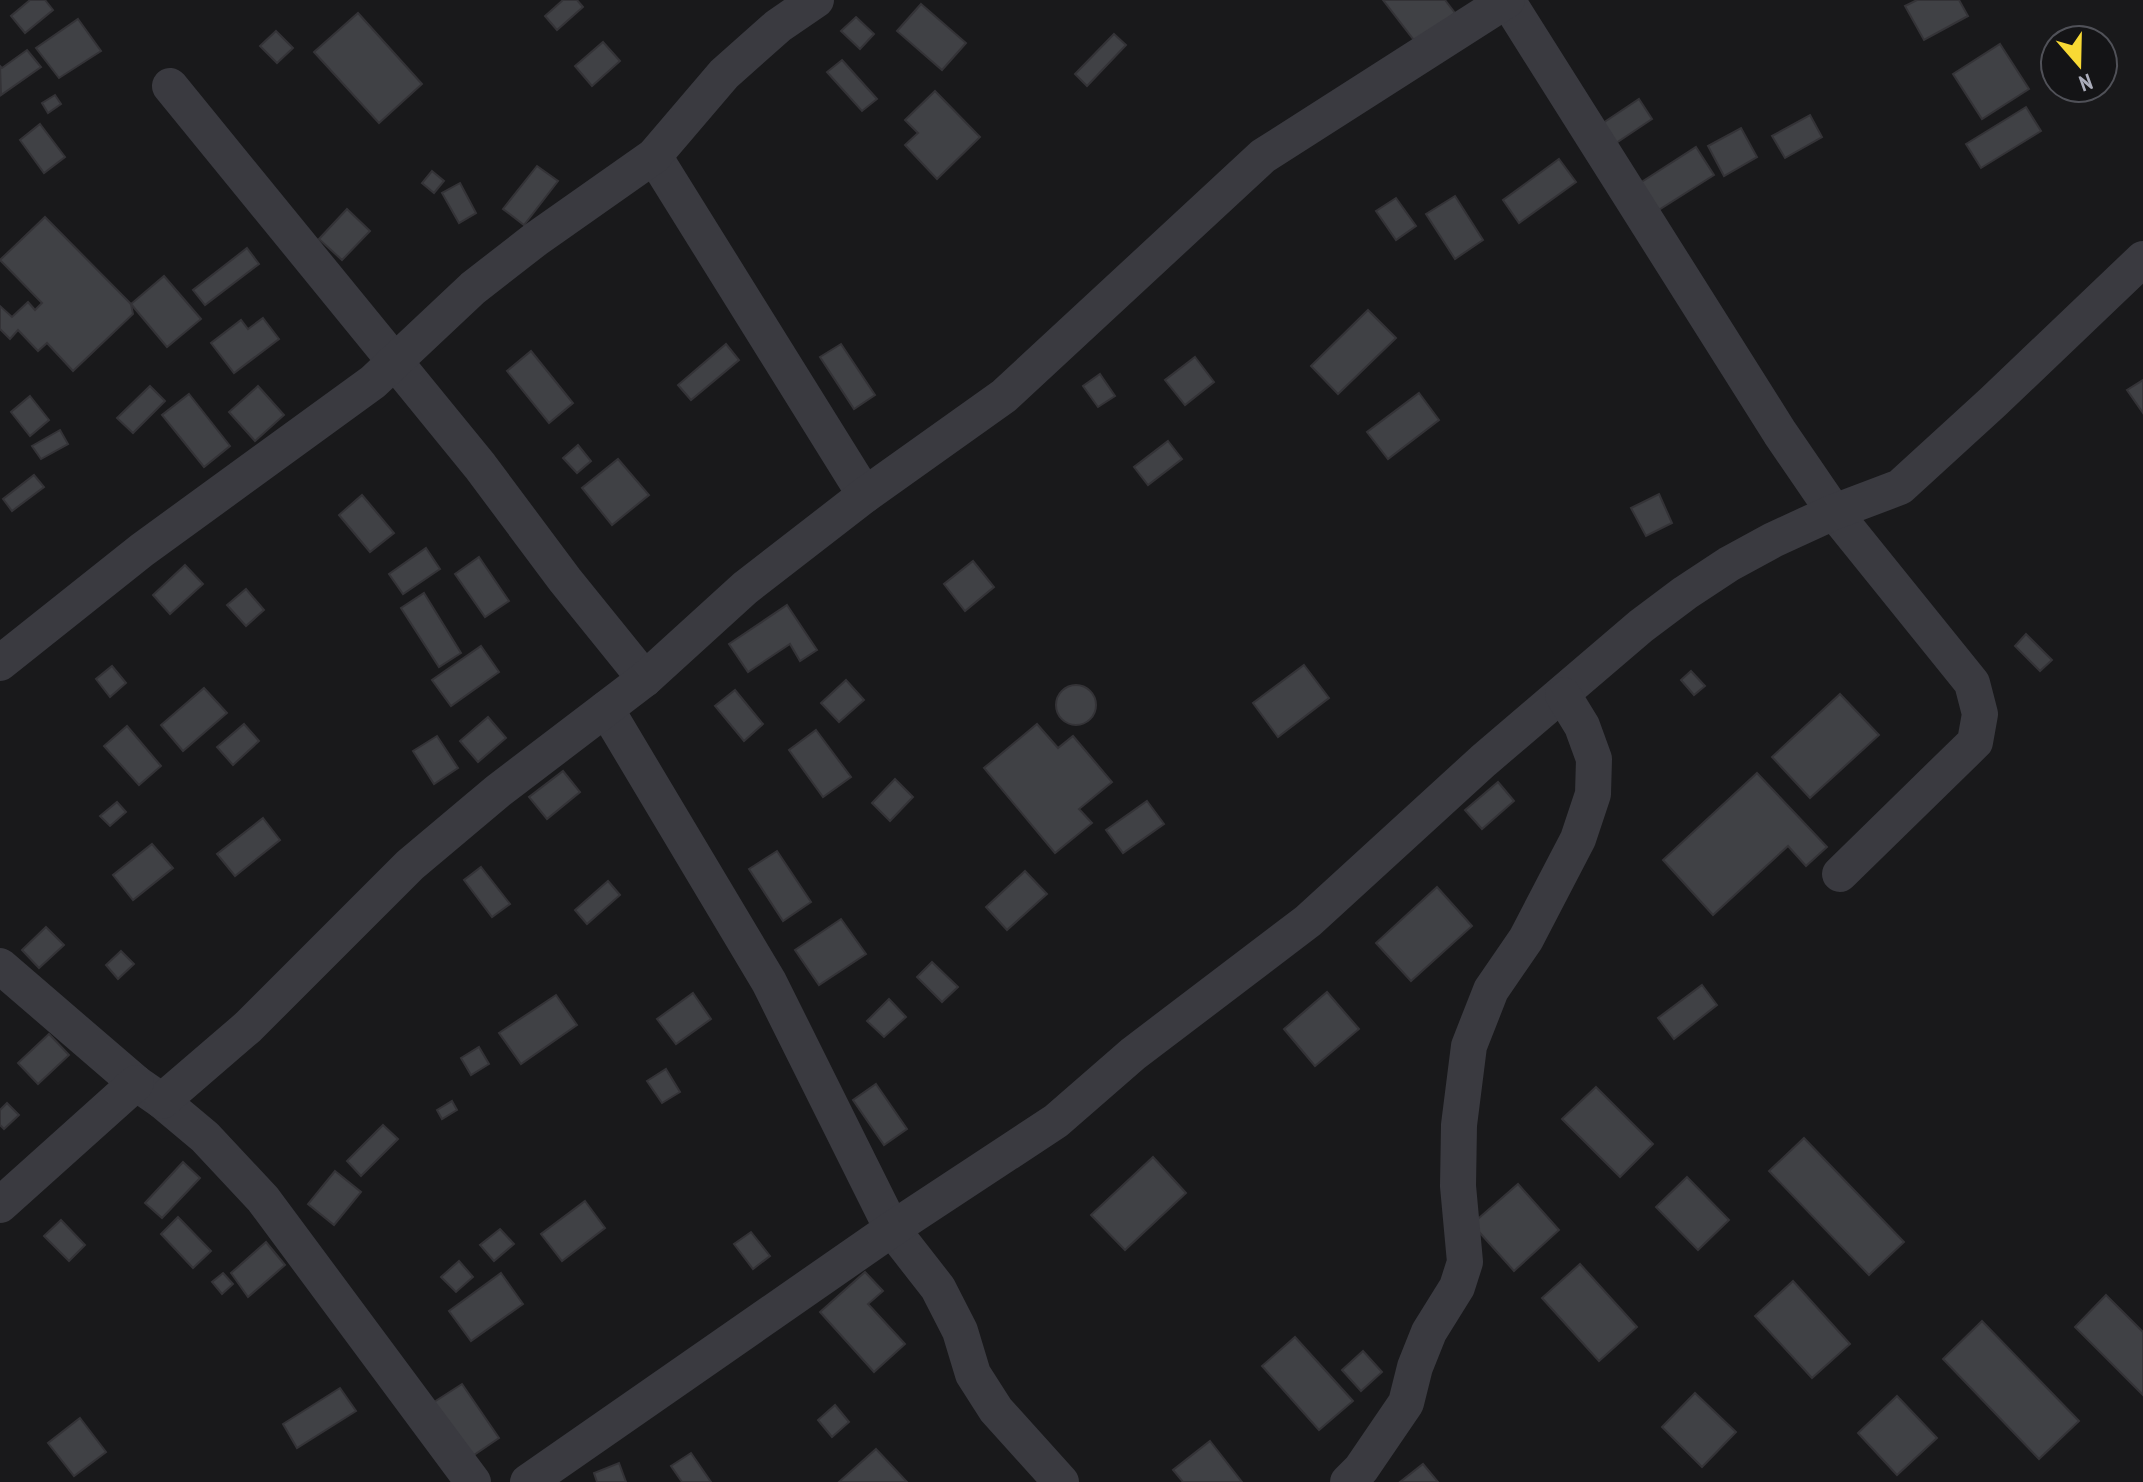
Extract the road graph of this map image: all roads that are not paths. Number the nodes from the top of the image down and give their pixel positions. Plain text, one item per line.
1 (816, 0) edge
2 (1507, 0) edge
3 (170, 86) dead end
4 (654, 156) junction
5 (2143, 259) edge
6 (395, 361) junction
7 (865, 495) junction
8 (1834, 512) junction
9 (0, 663) edge
10 (645, 679) junction
11 (1563, 695) junction
12 (606, 709) junction
13 (1840, 874) dead end
14 (0, 966) edge
15 (149, 1092) junction
16 (0, 1205) edge
17 (892, 1229) junction
18 (473, 1482) edge
19 (528, 1482) edge
20 (1061, 1482) edge
21 (1348, 1482) edge

1 - 4 street
2 - 7 street
2 - 8 street
3 - 6 street
4 - 6 street
4 - 7 street
5 - 8 street
6 - 9 street
6 - 10 street
7 - 10 street
8 - 11 street
8 - 13 street
10 - 12 street
11 - 17 street
11 - 21 street
12 - 15 street
12 - 17 street
14 - 15 street
15 - 16 street
15 - 18 street
17 - 19 street
17 - 20 street

